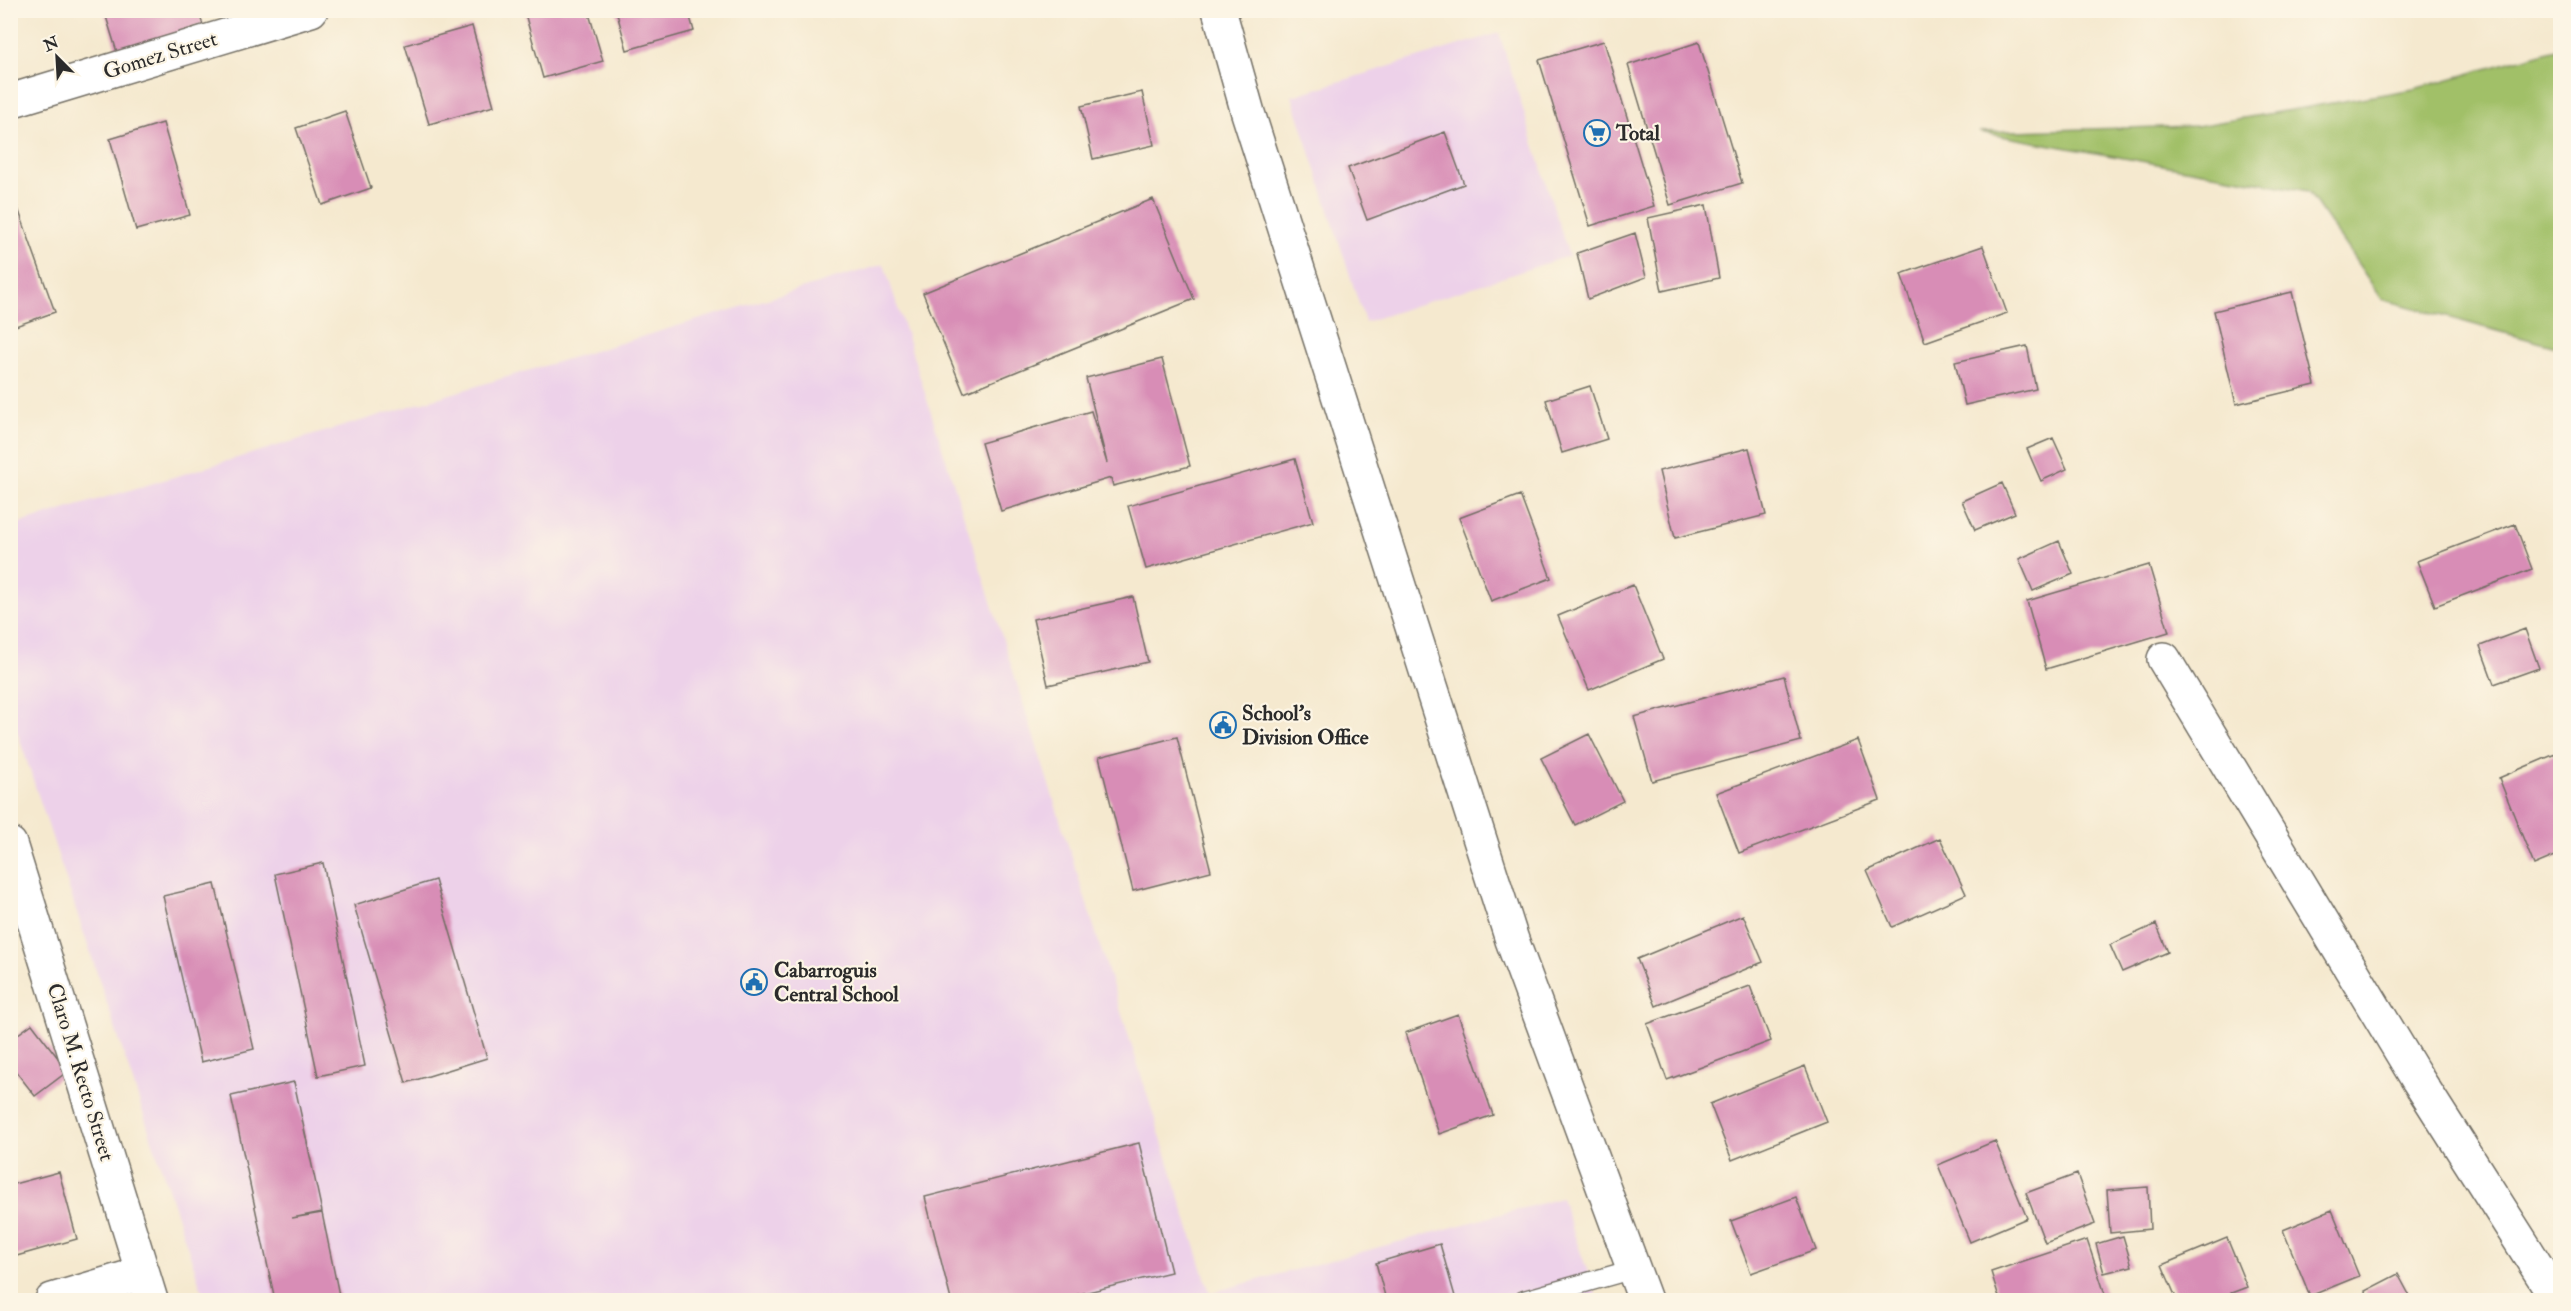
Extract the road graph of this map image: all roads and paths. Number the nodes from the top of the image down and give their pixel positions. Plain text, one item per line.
1 (311, 10) edge
2 (1219, 10) edge
3 (257, 18) edge
4 (10, 101) edge
5 (2164, 659) dead end
6 (10, 844) edge
7 (1634, 1269) junction
8 (147, 1287) edge
9 (52, 1300) edge
10 (1524, 1300) edge
11 (1645, 1300) edge
12 (2558, 1300) edge

1 - 3 street, Gomez Street
2 - 7 street
3 - 4 street, Gomez Street
5 - 12 street
6 - 8 street, Claro M. Recto Street
7 - 10 lane
7 - 11 street
8 - 9 street

